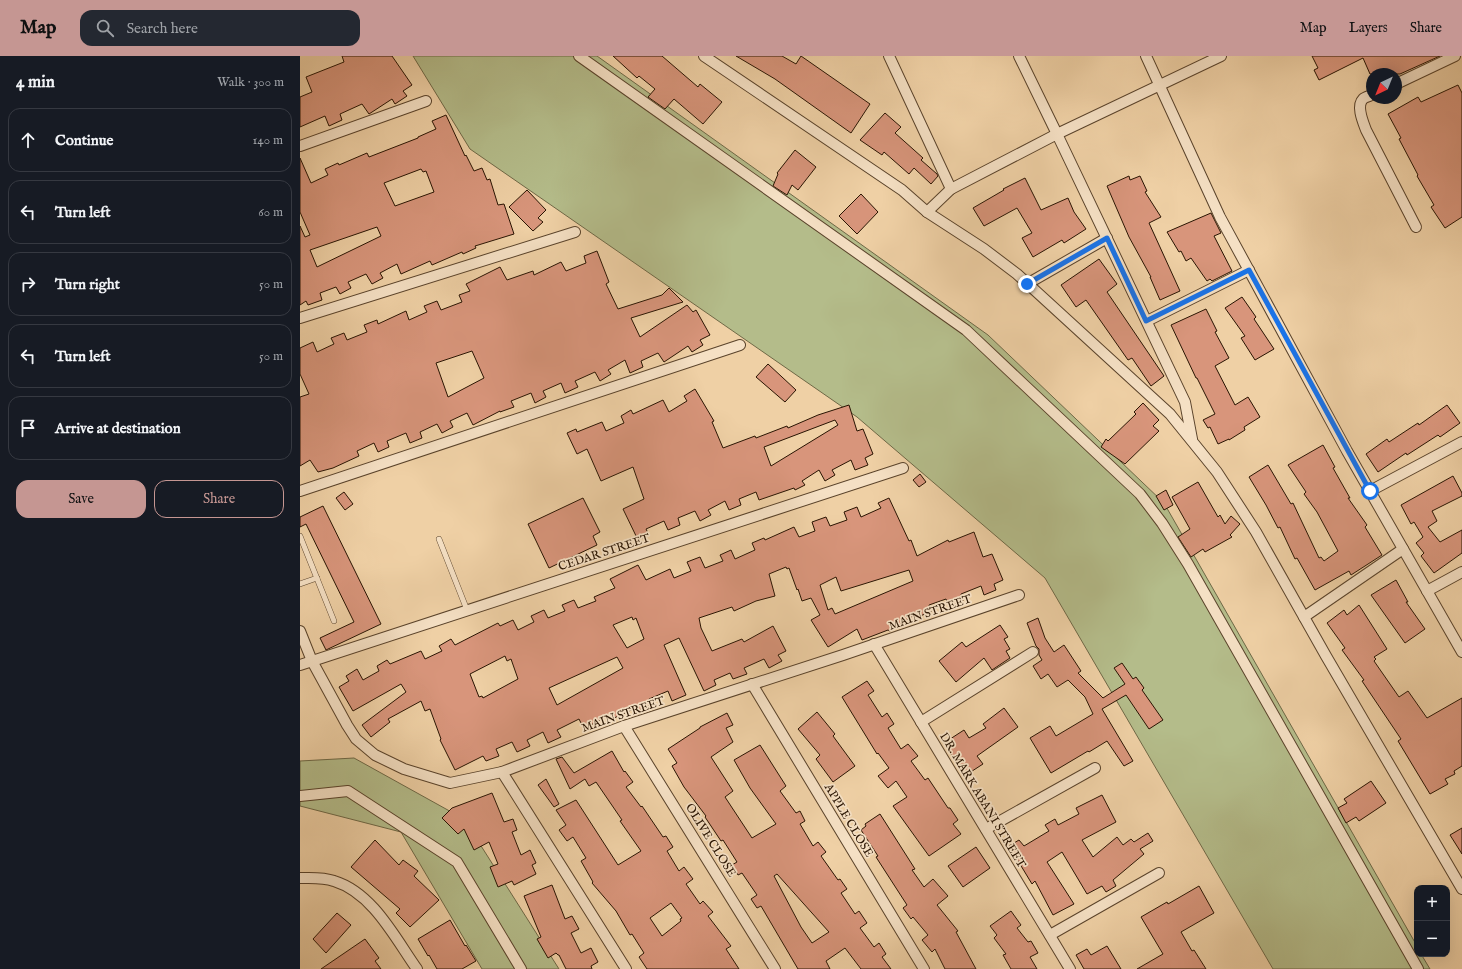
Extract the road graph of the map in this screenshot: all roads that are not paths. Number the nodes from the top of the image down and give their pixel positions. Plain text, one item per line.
1 (579, 56) edge
2 (704, 56) edge
3 (889, 56) edge
4 (1019, 56) edge
5 (1146, 56) edge
6 (1221, 56) edge
7 (1455, 56) edge
8 (1402, 81) edge
9 (1160, 85) junction
10 (1366, 98) edge
11 (426, 101) dead end
12 (1057, 134) junction
13 (300, 146) edge
14 (951, 190) junction
15 (926, 212) junction
16 (1416, 227) dead end
17 (575, 232) dead end
18 (1107, 238) junction
19 (1249, 270) junction
20 (1027, 284) junction
21 (300, 318) edge
22 (1146, 321) junction
23 (740, 345) dead end
24 (1192, 442) junction
25 (1462, 442) edge
26 (903, 468) dead end
27 (300, 491) edge
28 (1370, 491) junction
29 (300, 536) edge
30 (439, 539) dead end
31 (1403, 549) junction
32 (1462, 572) edge
33 (317, 578) junction
34 (300, 584) edge
35 (1427, 591) junction
36 (1019, 595) dead end
37 (467, 610) junction
38 (1304, 617) junction
39 (334, 621) dead end
40 (300, 631) edge
41 (874, 644) junction
42 (1033, 652) dead end
43 (1462, 652) edge
44 (312, 661) junction
45 (300, 665) edge
46 (752, 684) junction
47 (921, 722) junction
48 (624, 726) junction
49 (1095, 768) dead end
50 (502, 772) junction
51 (300, 796) edge
52 (986, 829) junction
53 (1159, 872) dead end
54 (300, 878) edge
55 (1462, 889) edge
56 (1050, 936) junction
57 (417, 969) edge
58 (521, 969) edge
59 (626, 969) edge
60 (775, 969) edge
61 (924, 969) edge
62 (1070, 969) edge
63 (1418, 969) edge

1 - 63 street
2 - 15 street
3 - 14 street
4 - 12 street
5 - 9 street
6 - 9 street
7 - 8 street
9 - 12 street
9 - 19 street
10 - 16 street
11 - 13 street
12 - 14 street
12 - 18 street
14 - 15 street
15 - 20 street
17 - 21 street
18 - 20 street
18 - 22 street
19 - 22 street
19 - 28 street
20 - 24 street
22 - 24 street
23 - 27 street
24 - 38 street
25 - 28 street
26 - 37 street, CEDAR STREET
28 - 31 street
29 - 33 lane
30 - 37 lane
31 - 35 street
31 - 38 street
32 - 35 street
33 - 34 lane
33 - 39 lane
35 - 43 street
36 - 41 street, MAIN STREET
37 - 44 street, CEDAR STREET
38 - 55 street
40 - 44 street, MAIN STREET
41 - 46 street, MAIN STREET
41 - 47 street, DR. MARK ABANI STREET
42 - 47 street
44 - 45 street, CEDAR STREET
44 - 50 street, MAIN STREET
46 - 48 street, MAIN STREET
46 - 61 street, APPLE CLOSE
47 - 52 street, DR. MARK ABANI STREET
48 - 50 street, MAIN STREET
48 - 60 street, OLIVE CLOSE
49 - 52 street
50 - 59 street
51 - 58 street
52 - 56 street, DR. MARK ABANI STREET
53 - 56 street
54 - 57 street
56 - 62 street, DR. MARK ABANI STREET

